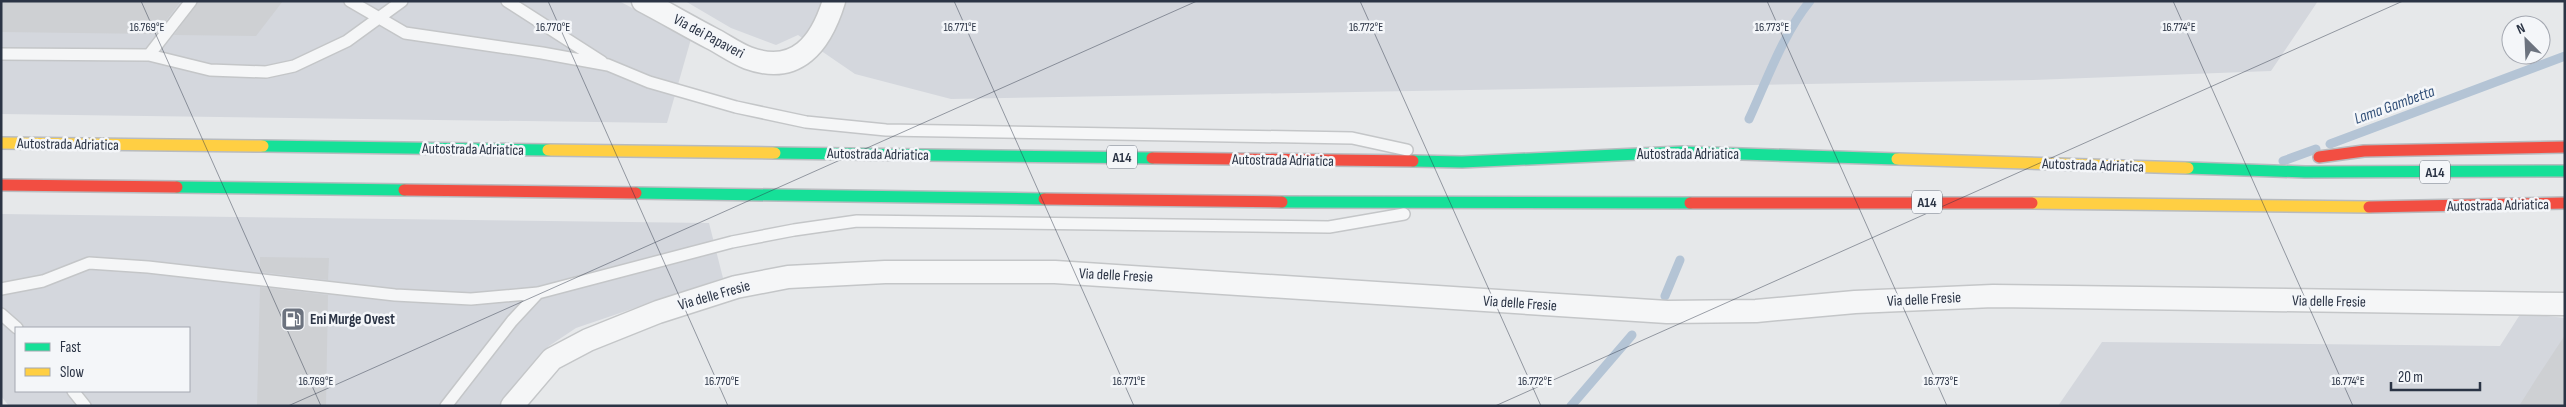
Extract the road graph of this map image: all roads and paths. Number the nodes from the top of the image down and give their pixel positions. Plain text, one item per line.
1 (191, 1) edge
2 (350, 1) edge
3 (402, 1) edge
4 (507, 1) edge
5 (643, 1) edge
6 (834, 1) edge
7 (377, 19) junction
8 (1, 54) edge
9 (149, 55) junction
10 (608, 66) junction
11 (1, 143) edge
12 (2565, 147) edge
13 (1462, 162) junction
14 (2242, 170) junction
15 (2565, 171) edge
16 (1, 185) edge
17 (2565, 203) edge
18 (1464, 204) junction
19 (2389, 207) junction
20 (2496, 216) dead end
21 (1, 289) edge
22 (538, 293) junction
23 (2565, 304) edge
24 (1, 314) edge
25 (16, 327) edge
26 (74, 392) edge
27 (85, 406) edge
28 (446, 406) edge
29 (512, 406) edge

1 - 9 lane
2 - 7 lane
3 - 7 lane
4 - 10 lane
5 - 6 street, Via dei Papaveri
7 - 9 lane
7 - 10 lane
8 - 9 lane
10 - 13 lane
11 - 13 highway, Autostrada Adriatica / A14
12 - 14 highway, A14
13 - 14 highway, Autostrada Adriatica / A14
14 - 15 highway, Autostrada Adriatica / A14
16 - 18 highway, Autostrada Adriatica / A14
17 - 19 highway, Autostrada Adriatica / A14
18 - 19 highway, Autostrada Adriatica / A14
18 - 22 lane
19 - 20 highway, A14
21 - 22 lane
22 - 28 lane
23 - 29 street, Via delle Fresie
24 - 25 lane
26 - 27 lane

